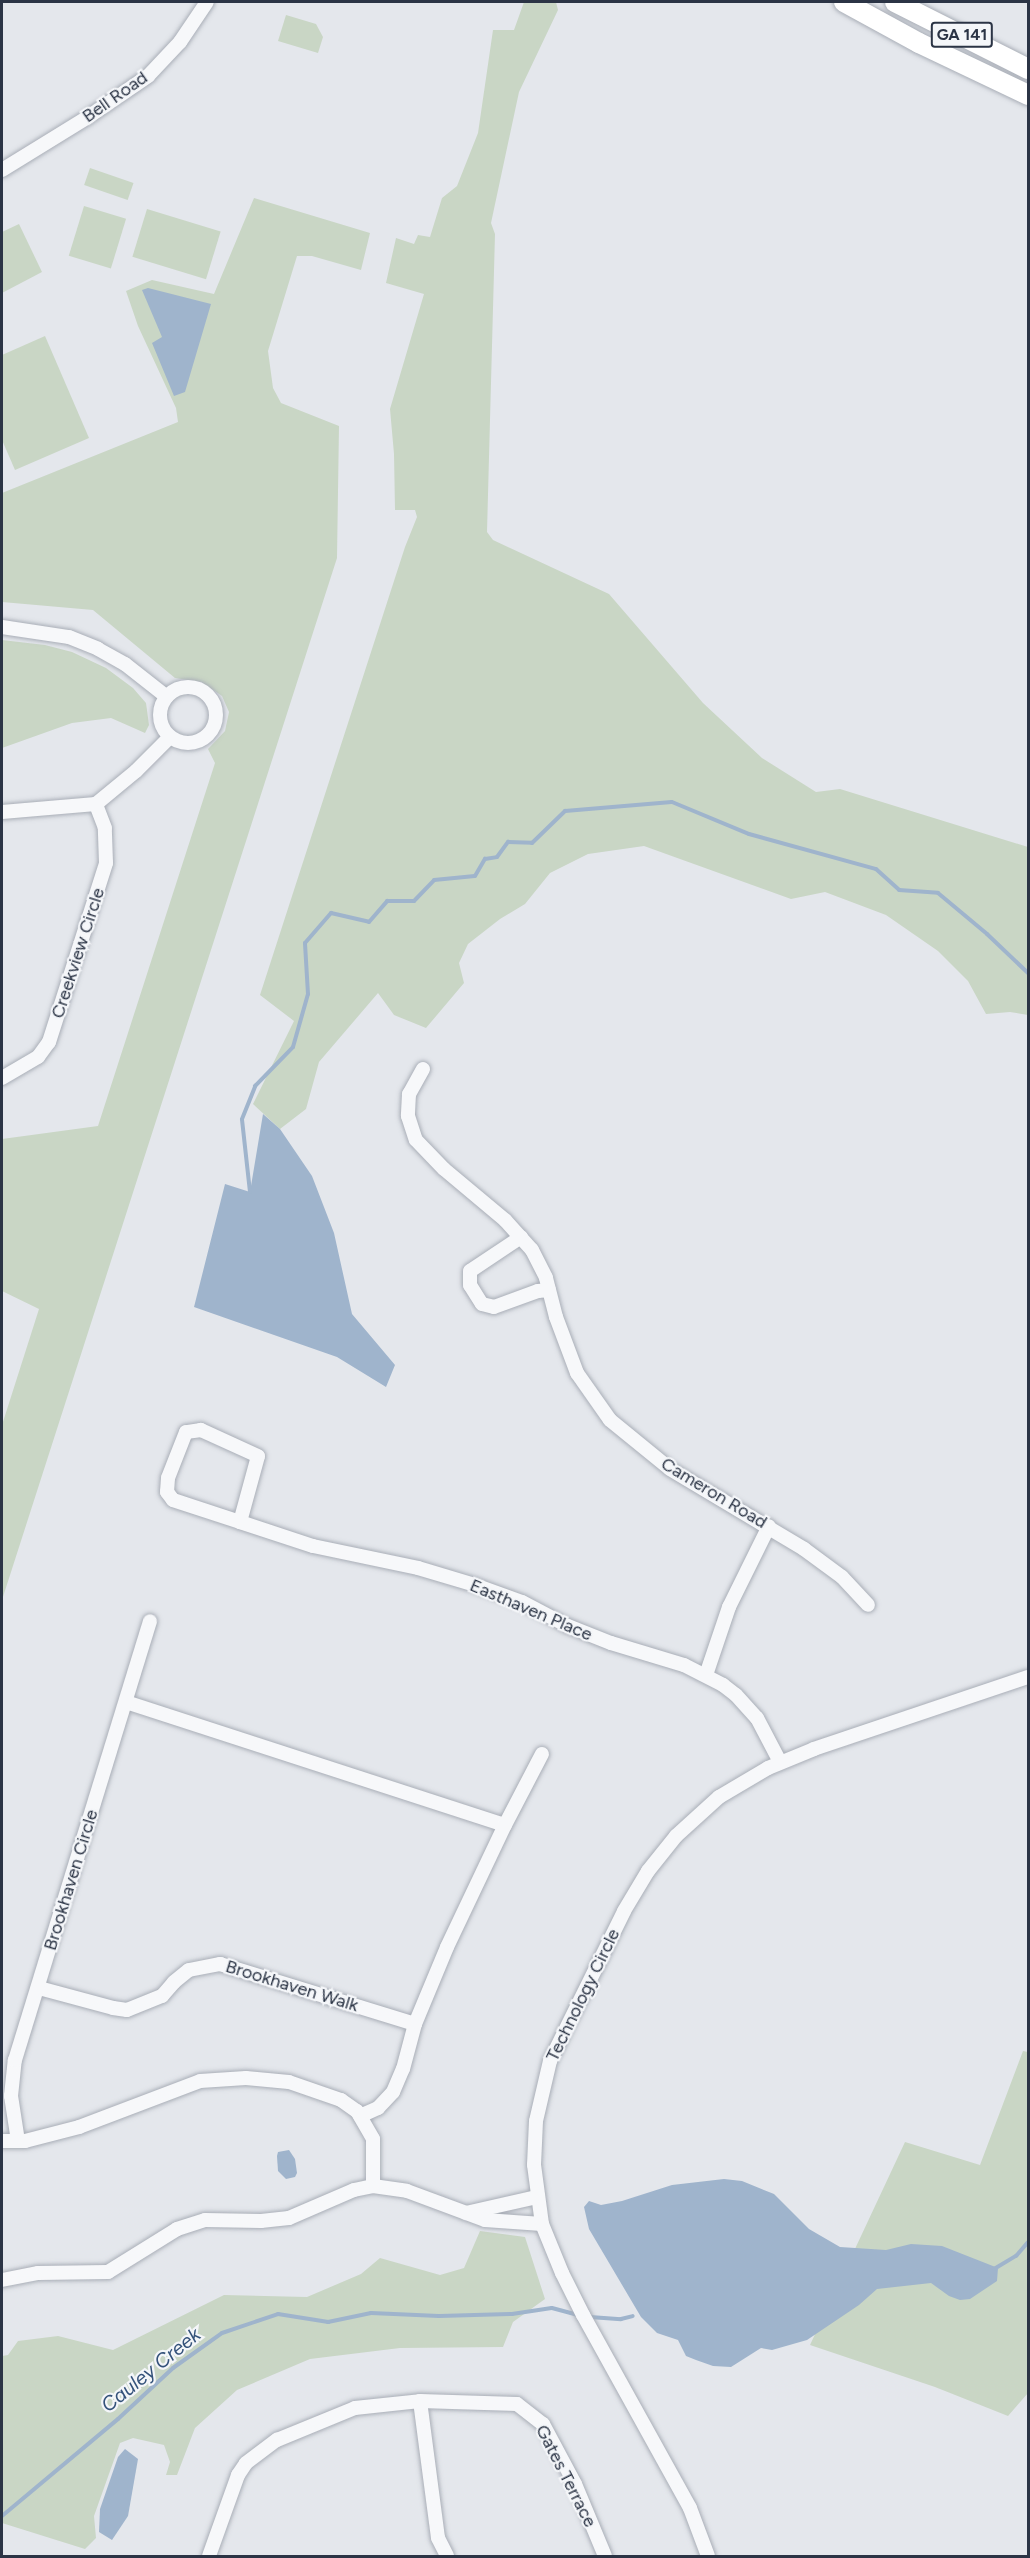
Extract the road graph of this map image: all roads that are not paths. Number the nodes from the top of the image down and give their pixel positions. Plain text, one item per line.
1 (207, 2) edge
2 (844, 2) edge
3 (895, 2) edge
4 (1029, 69) edge
5 (1029, 95) edge
6 (2, 170) edge
7 (2, 627) edge
8 (167, 697) junction
9 (170, 736) junction
10 (96, 804) junction
11 (2, 812) edge
12 (423, 1069) dead end
13 (2, 1077) edge
14 (521, 1238) junction
15 (549, 1290) junction
16 (240, 1522) junction
17 (769, 1526) junction
18 (868, 1605) dead end
19 (150, 1621) dead end
20 (706, 1676) junction
21 (1029, 1677) edge
22 (126, 1702) junction
23 (542, 1754) dead end
24 (780, 1762) junction
25 (505, 1825) junction
26 (39, 1988) junction
27 (416, 2024) junction
28 (360, 2116) junction
29 (2, 2141) edge
30 (18, 2141) junction
31 (373, 2186) junction
32 (537, 2197) junction
33 (497, 2206) junction
34 (466, 2213) junction
35 (498, 2222) junction
36 (542, 2224) junction
37 (2, 2280) edge
38 (420, 2401) junction
39 (209, 2556) edge
40 (447, 2556) edge
41 (605, 2556) edge
42 (708, 2556) edge

1 - 6 street, Bell Road
2 - 5 highway, GA 141
3 - 4 highway, GA 141
7 - 8 street
8 - 9 street
8 - 9 street
9 - 10 street
10 - 11 street
10 - 13 street, Creekview Circle
12 - 14 street, Cameron Road
14 - 15 street, Cameron Road
14 - 15 street
15 - 17 street, Cameron Road
16 - 16 street, Easthaven Place
16 - 20 street, Easthaven Place
17 - 18 street, Cameron Road
17 - 20 street
19 - 22 street, Brookhaven Circle
20 - 24 street, Easthaven Place
21 - 24 street, Technology Circle
22 - 25 street
22 - 26 street, Brookhaven Circle
23 - 25 street
24 - 32 street, Technology Circle
25 - 27 street
26 - 27 street, Brookhaven Walk
26 - 30 street, Brookhaven Circle
27 - 28 street
28 - 30 street
28 - 31 street
29 - 30 street
31 - 34 street
31 - 37 street
32 - 33 street
32 - 36 street, Technology Circle
33 - 34 street
33 - 35 street
34 - 35 street
35 - 36 street
36 - 42 street, Technology Circle
38 - 39 street
38 - 40 street
38 - 41 street, Gates Terrace

